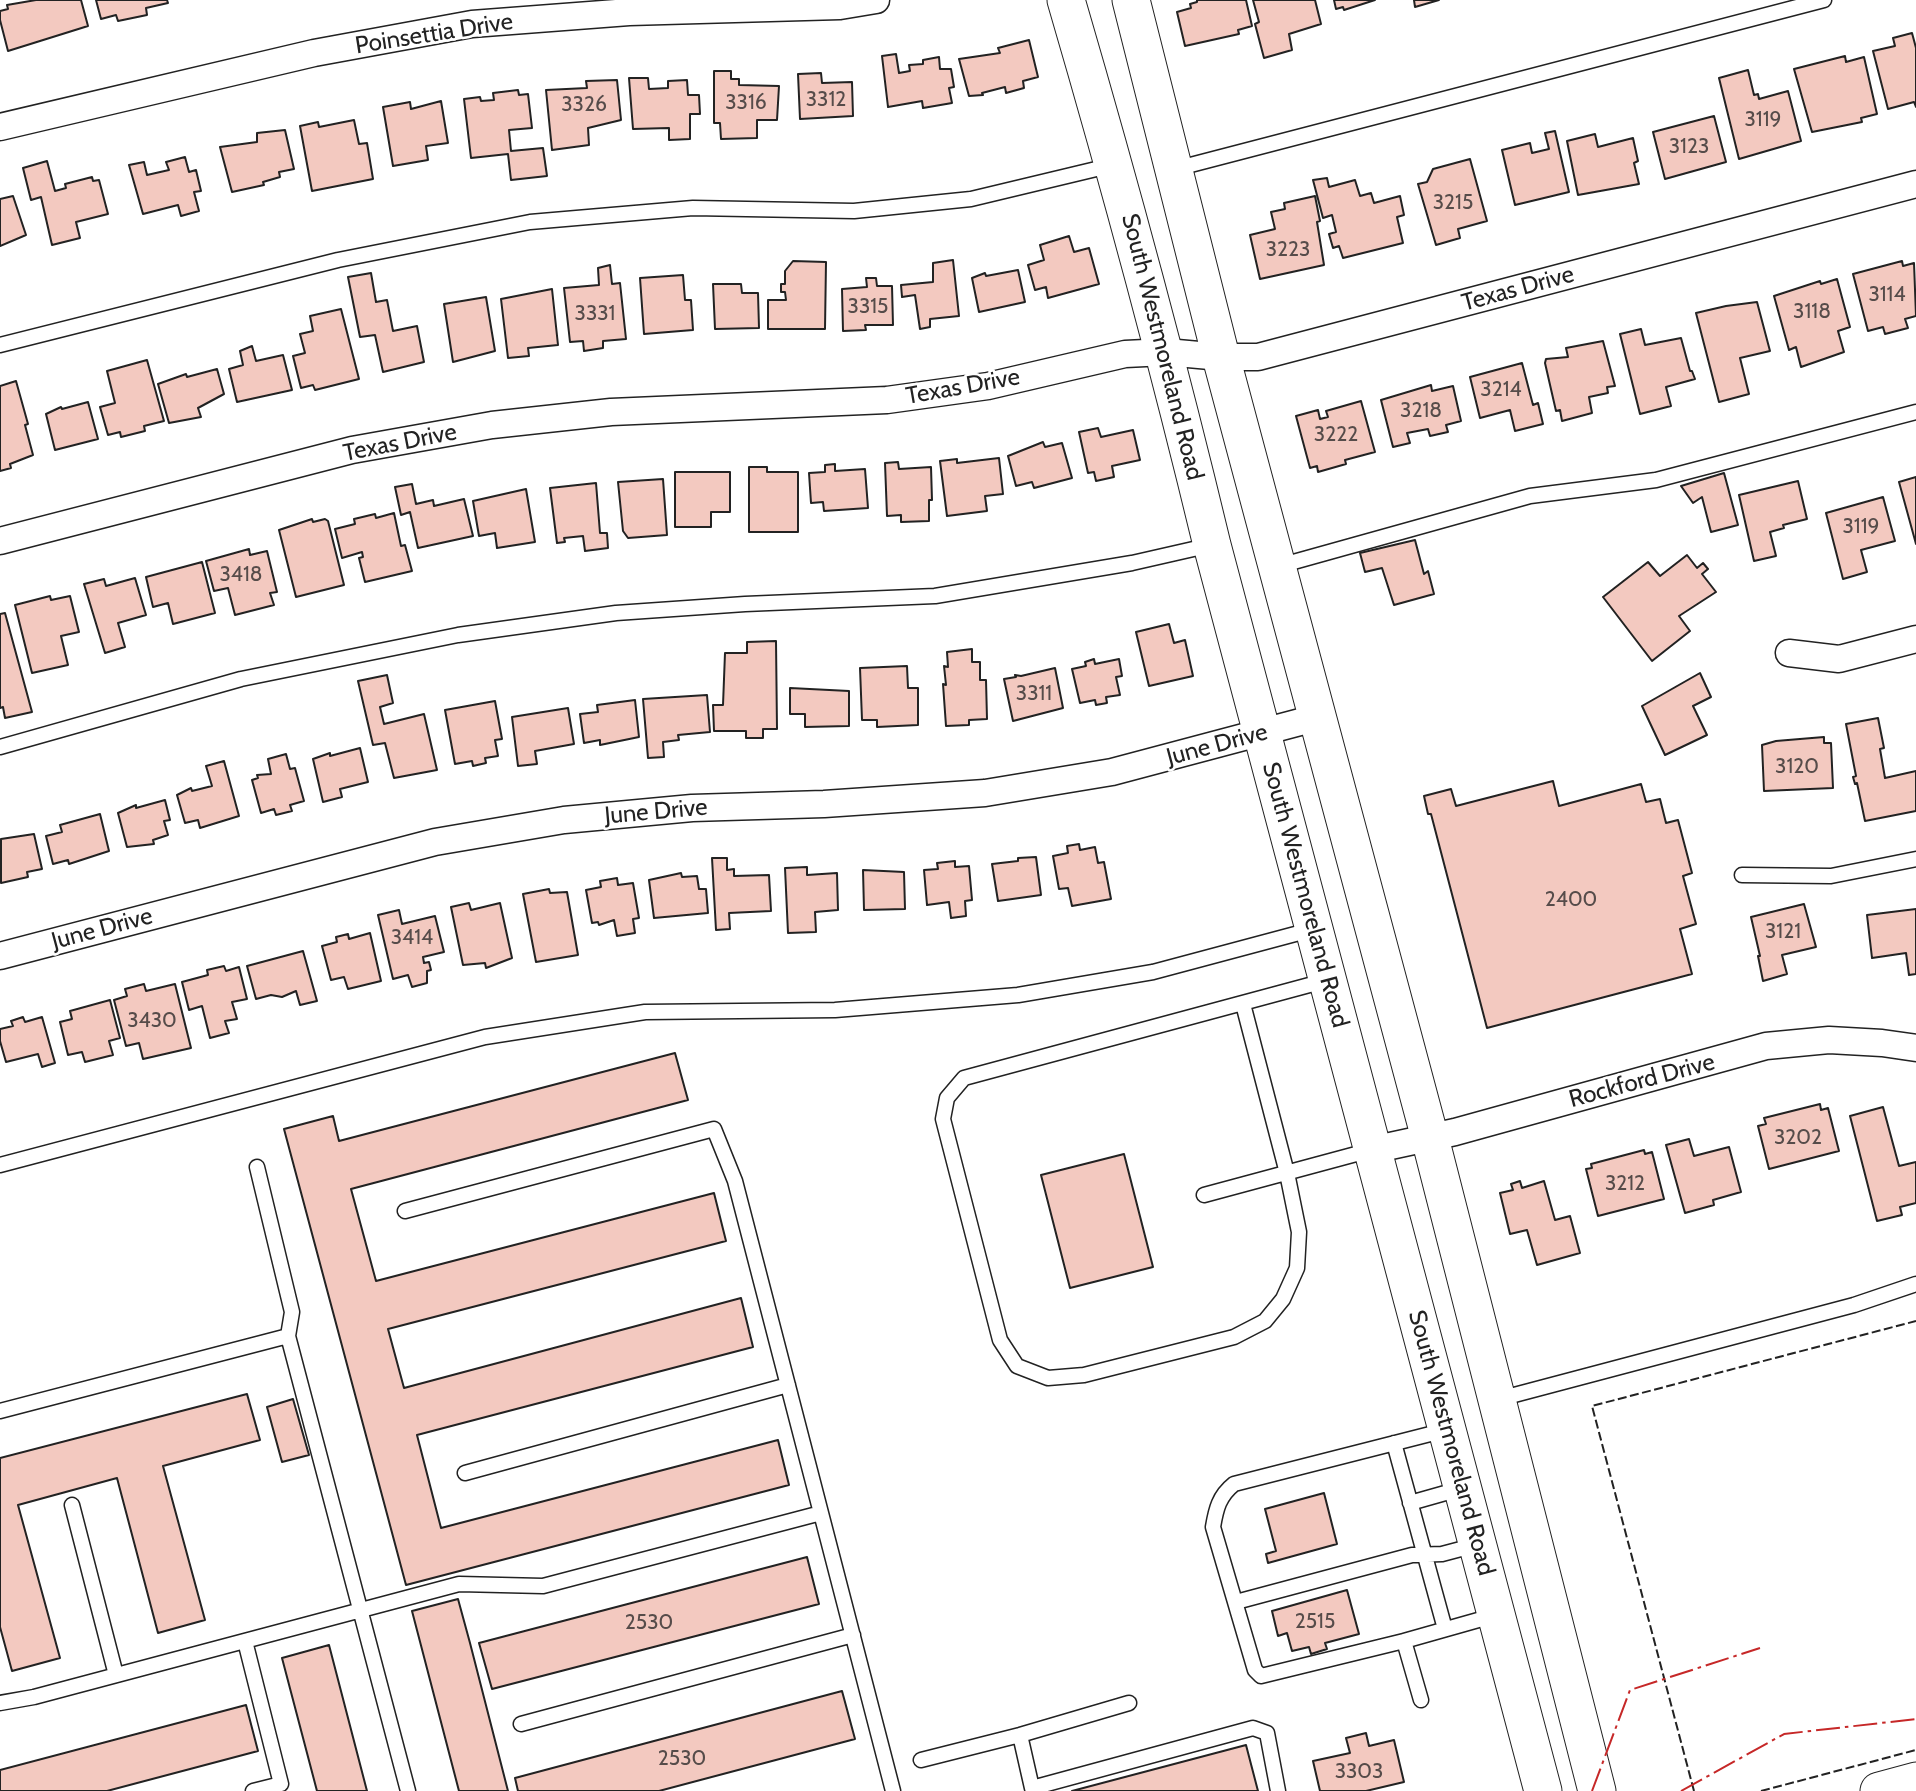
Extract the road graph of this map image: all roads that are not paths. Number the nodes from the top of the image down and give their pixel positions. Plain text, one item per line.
1 (876, 0) edge
2 (1066, 0) edge
3 (1131, 0) edge
4 (1824, 0) edge
5 (0, 127) edge
6 (1115, 164) junction
7 (1174, 170) junction
8 (1916, 184) edge
9 (0, 345) edge
10 (1166, 352) junction
11 (1221, 357) junction
12 (1916, 412) edge
13 (0, 541) edge
14 (1212, 545) junction
15 (1278, 566) junction
16 (1916, 639) edge
17 (1789, 653) dead end
18 (1319, 717) junction
19 (1262, 733) junction
20 (0, 747) edge
21 (1916, 859) edge
22 (1742, 875) dead end
23 (1315, 929) junction
24 (0, 956) edge
25 (1329, 979) junction
26 (1243, 1004) junction
27 (1916, 1048) edge
28 (1430, 1139) junction
29 (1372, 1150) junction
30 (0, 1165) edge
31 (257, 1167) dead end
32 (1287, 1173) junction
33 (1204, 1195) dead end
34 (405, 1211) dead end
35 (1916, 1284) edge
36 (288, 1336) junction
37 (788, 1385) junction
38 (1497, 1399) junction
39 (0, 1410) edge
40 (1448, 1430) junction
41 (1394, 1443) junction
42 (465, 1473) dead end
43 (1463, 1488) junction
44 (1410, 1503) junction
45 (72, 1505) dead end
46 (821, 1513) junction
47 (1478, 1545) junction
48 (1425, 1555) junction
49 (1236, 1602) junction
50 (360, 1610) junction
51 (1497, 1615) junction
52 (1445, 1629) junction
53 (853, 1635) junction
54 (245, 1641) junction
55 (1404, 1641) junction
56 (116, 1675) junction
57 (1421, 1700) dead end
58 (0, 1703) edge
59 (1129, 1703) dead end
60 (521, 1724) dead end
61 (1020, 1735) junction
62 (921, 1760) dead end
63 (1916, 1781) edge
64 (282, 1787) edge
65 (1033, 1789) edge
66 (253, 1791) edge
67 (408, 1791) edge
68 (893, 1791) edge
69 (1278, 1791) edge
70 (1543, 1791) edge
71 (1597, 1791) edge
72 (1880, 1791) edge

1 - 5 street, Poinsettia Drive
2 - 6 main road, South Westmoreland Road
3 - 7 main road
4 - 7 lane
6 - 9 lane
6 - 10 main road, South Westmoreland Road
7 - 11 main road
8 - 11 street, Texas Drive
10 - 11 street, Texas Drive
10 - 13 street, Texas Drive
10 - 14 main road, South Westmoreland Road
11 - 15 main road
12 - 15 lane
14 - 19 main road, South Westmoreland Road
14 - 20 lane
15 - 18 main road
16 - 17 street
18 - 19 street, June Drive
18 - 28 main road
19 - 23 main road, South Westmoreland Road
19 - 24 street, June Drive
21 - 22 lane
23 - 25 main road, South Westmoreland Road
23 - 30 lane
25 - 26 lane
25 - 29 main road, South Westmoreland Road
26 - 32 lane
26 - 32 lane
27 - 28 street, Rockford Drive
28 - 29 street, Rockford Drive
28 - 38 main road
29 - 32 lane
29 - 40 main road, South Westmoreland Road
31 - 36 lane
32 - 33 lane
34 - 37 lane
35 - 38 lane
36 - 39 lane
36 - 50 lane
37 - 42 lane
37 - 46 lane
38 - 71 main road
40 - 41 lane
40 - 43 main road, South Westmoreland Road
41 - 44 lane
41 - 49 lane
43 - 44 lane
43 - 47 main road, South Westmoreland Road
44 - 48 lane
45 - 56 lane
46 - 50 lane
46 - 53 lane
47 - 48 lane
47 - 51 main road, South Westmoreland Road
48 - 49 lane
48 - 52 lane
49 - 55 lane
50 - 54 lane
50 - 67 lane
51 - 52 lane
51 - 70 main road, South Westmoreland Road
52 - 55 lane
53 - 60 lane
53 - 68 lane
54 - 56 lane
54 - 64 lane
55 - 57 lane
56 - 58 lane
59 - 61 lane
61 - 62 lane
61 - 65 lane
63 - 72 main road
64 - 66 lane
65 - 69 lane

